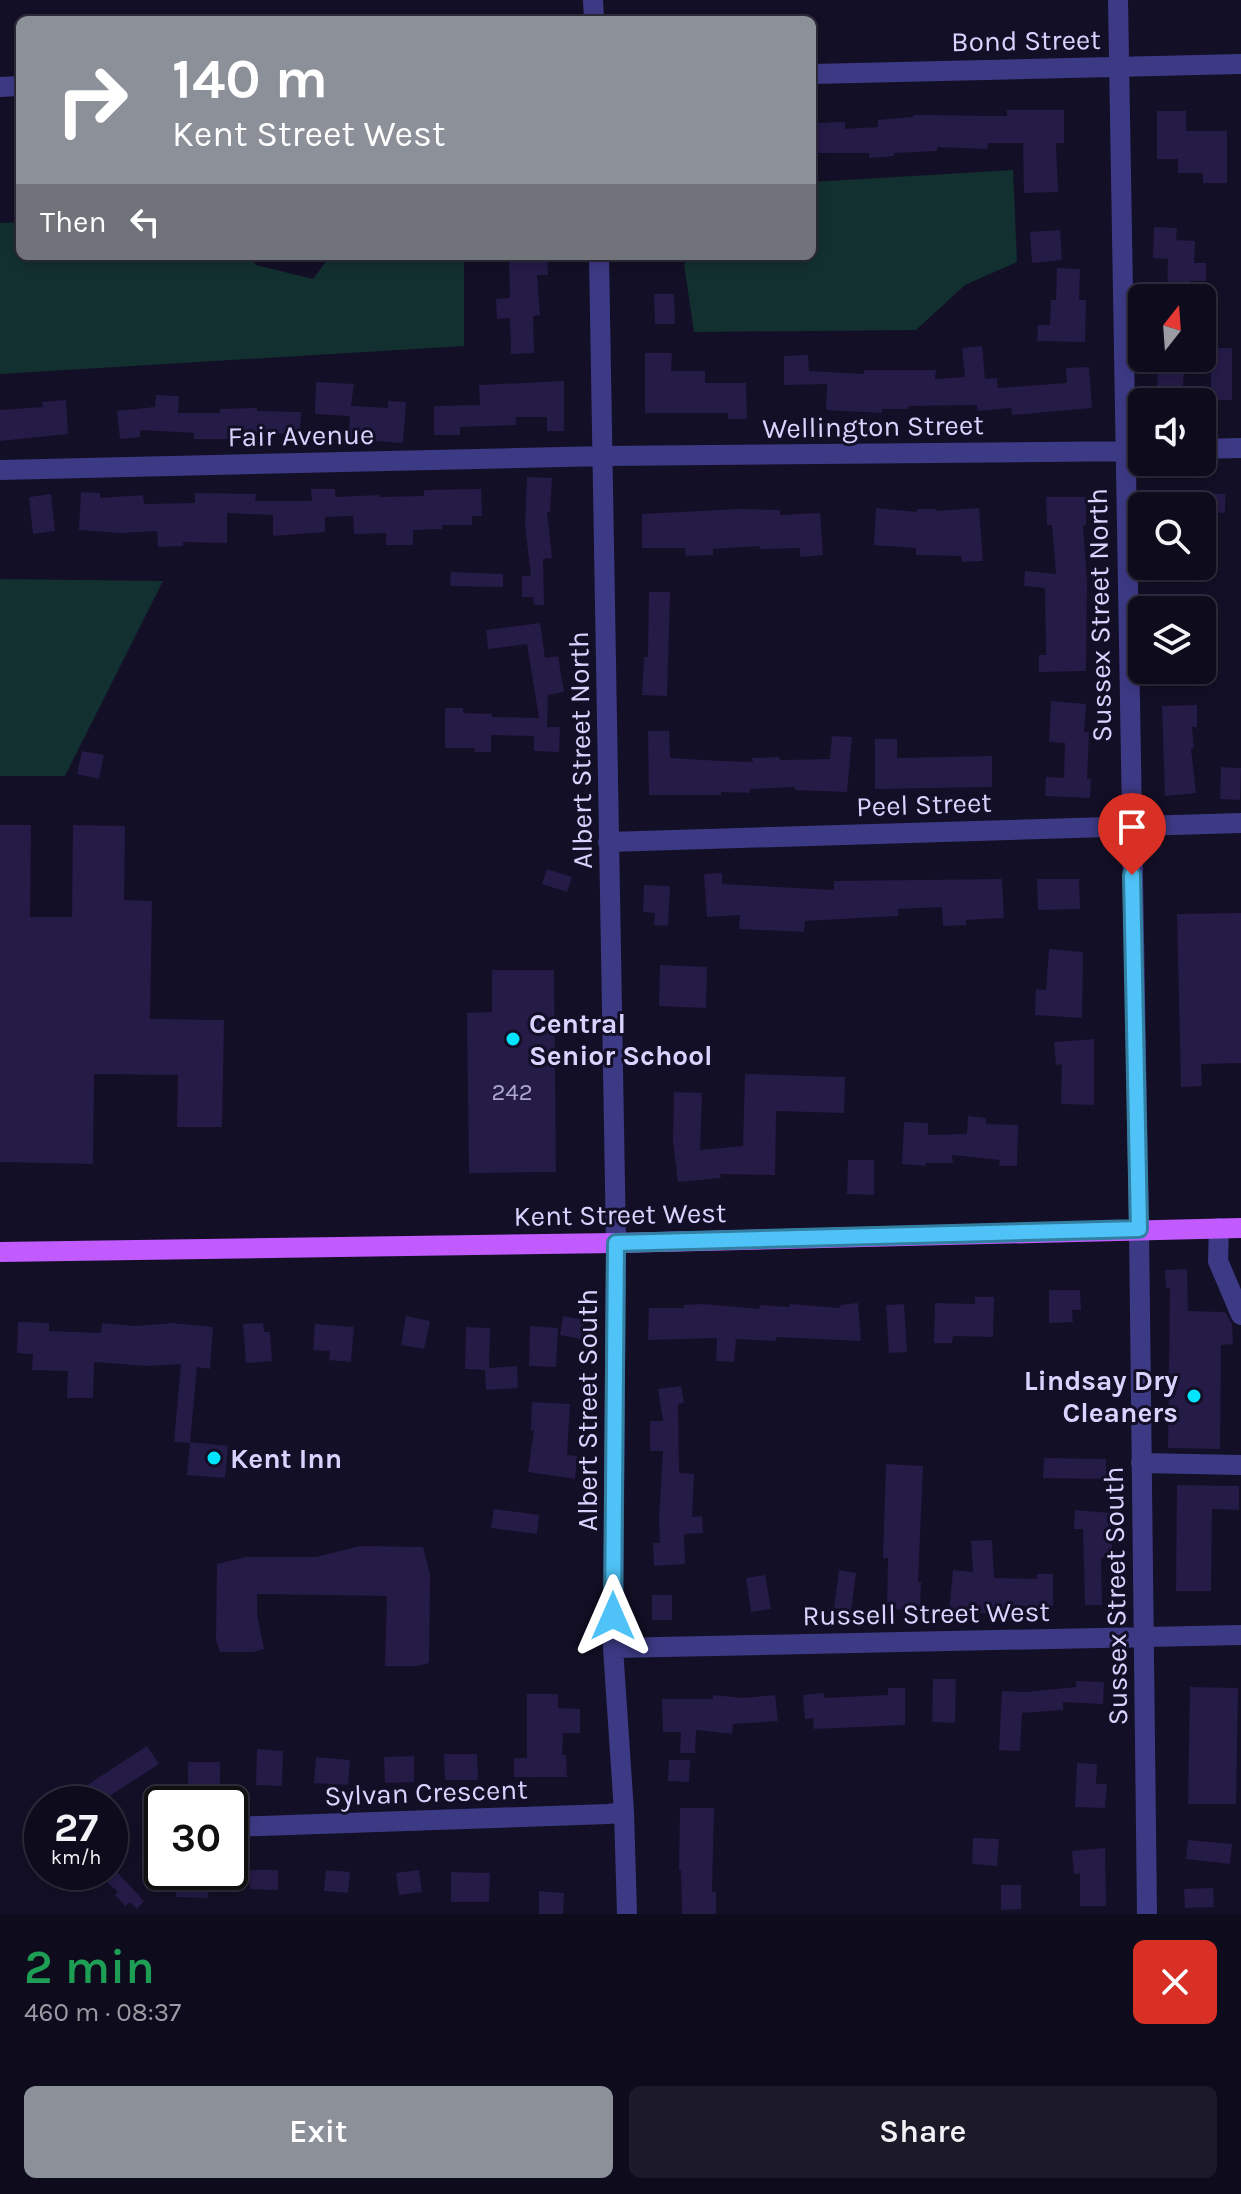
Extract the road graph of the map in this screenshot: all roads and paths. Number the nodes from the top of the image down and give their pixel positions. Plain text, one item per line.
1 (1118, 0) edge
2 (1241, 64) edge
3 (1120, 66) junction
4 (816, 74) edge
5 (599, 260) edge
6 (1131, 388) edge
7 (1241, 448) edge
8 (1216, 449) edge
9 (1128, 451) edge
10 (604, 456) junction
11 (0, 470) edge
12 (1133, 476) edge
13 (1241, 823) edge
14 (1130, 825) junction
15 (608, 842) junction
16 (1219, 1228) junction
17 (1241, 1228) edge
18 (1139, 1229) junction
19 (616, 1243) junction
20 (0, 1252) edge
21 (1241, 1315) edge
22 (1141, 1463) junction
23 (1241, 1465) edge
24 (1241, 1635) edge
25 (1143, 1637) junction
26 (613, 1648) junction
27 (624, 1812) junction
28 (248, 1826) edge
29 (627, 1914) edge
30 (1147, 1914) edge

1 - 3 street, Sussex Street North
2 - 3 street, Bond Street
3 - 4 street, Bond Street
3 - 6 street, Sussex Street North
5 - 10 street, Albert Street North
7 - 8 street
9 - 10 street, Wellington Street
10 - 11 street, Fair Avenue
10 - 15 street, Albert Street North
12 - 14 street, Sussex Street North
13 - 14 street, Peel Street
14 - 15 street, Peel Street
14 - 18 street, Sussex Street North
15 - 19 street, Albert Street North
16 - 17 main road, Kent Street West
16 - 18 main road, Kent Street West
16 - 21 street
18 - 19 main road, Kent Street West
18 - 22 street, Sussex Street South
19 - 20 main road, Kent Street West
19 - 26 street, Albert Street South
22 - 23 street
22 - 25 street, Sussex Street South
24 - 25 street, Russell Street West
25 - 26 street, Russell Street West
25 - 30 street, Sussex Street South
26 - 27 street, Albert Street South
27 - 28 street, Sylvan Crescent
27 - 29 street, Albert Street South

